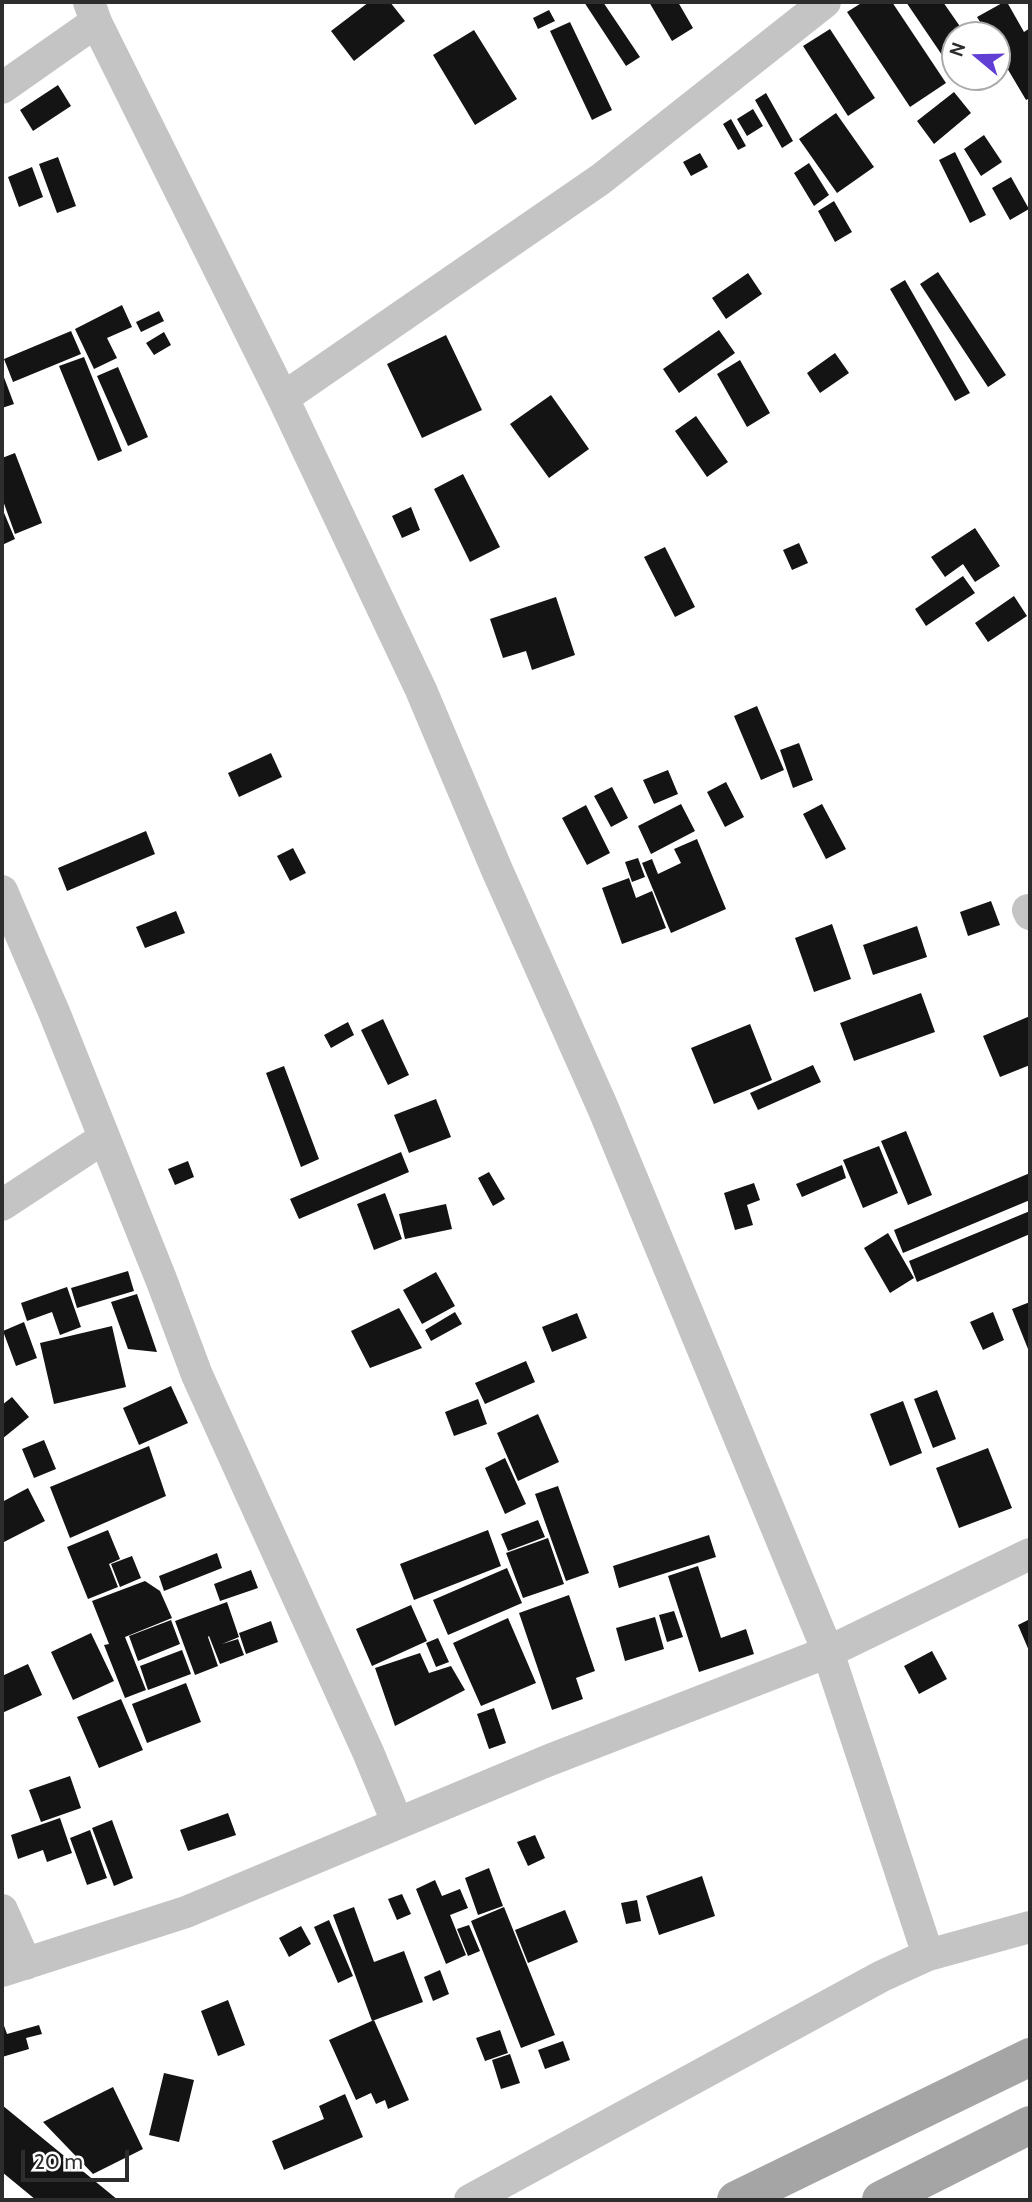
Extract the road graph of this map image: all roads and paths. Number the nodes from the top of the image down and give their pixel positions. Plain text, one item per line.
1 (825, 2) edge
2 (93, 12) edge
3 (2, 88) edge
4 (283, 398) junction
5 (2, 891) edge
6 (104, 1138) junction
7 (2, 1205) edge
8 (1030, 1554) edge
9 (828, 1652) junction
10 (397, 1822) junction
11 (2, 1910) edge
12 (1030, 1927) edge
13 (928, 1955) junction
14 (14, 1968) edge
15 (1030, 2057) edge
16 (1030, 2126) edge
17 (470, 2200) edge
18 (736, 2200) edge
19 (881, 2200) edge

1 - 4 street
2 - 3 street
2 - 4 street
4 - 9 street
5 - 6 street
6 - 7 street
6 - 10 street
8 - 9 street
9 - 10 street
9 - 13 street
10 - 14 street
11 - 14 street
12 - 13 street
13 - 17 street
15 - 18 main road
16 - 19 main road

